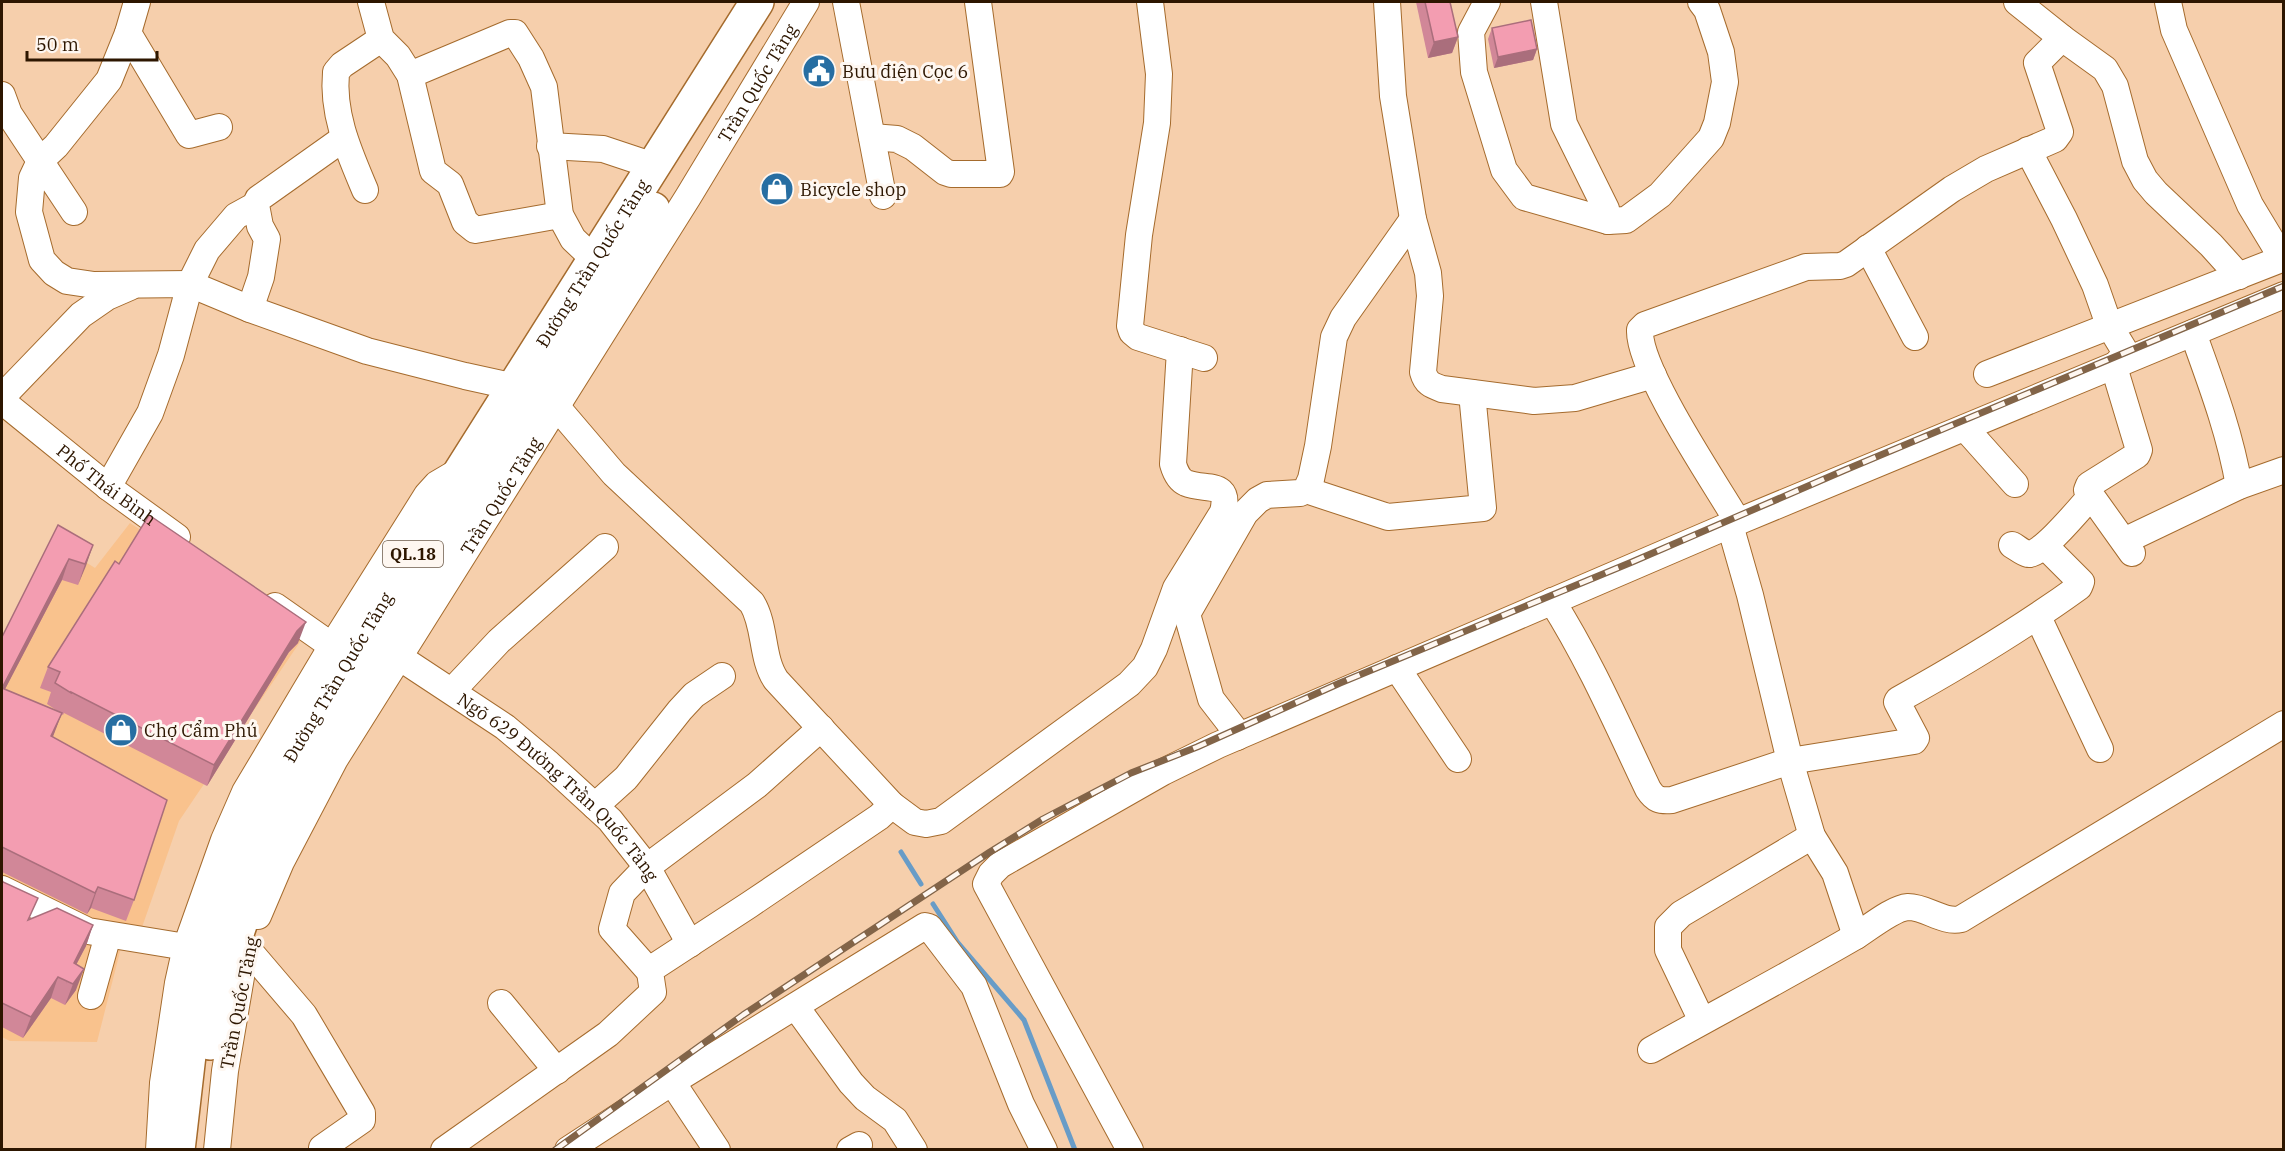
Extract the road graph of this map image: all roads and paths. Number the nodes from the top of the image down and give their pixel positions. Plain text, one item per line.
1 (137, 2) edge
2 (371, 2) edge
3 (757, 2) edge
4 (781, 2) edge
5 (806, 2) edge
6 (846, 2) edge
7 (978, 2) edge
8 (1150, 2) edge
9 (1387, 2) edge
10 (1487, 2) edge
11 (1544, 2) edge
12 (1701, 2) edge
13 (2017, 2) edge
14 (2168, 2) edge
15 (128, 33) junction
16 (2062, 38) junction
17 (381, 39) junction
18 (410, 75) junction
19 (2, 95) edge
20 (219, 127) dead end
21 (872, 137) junction
22 (344, 138) junction
23 (550, 146) junction
24 (2028, 150) junction
25 (40, 161) junction
26 (654, 166) junction
27 (365, 190) dead end
28 (883, 195) dead end
29 (256, 205) junction
30 (74, 212) dead end
31 (560, 215) junction
32 (1413, 219) junction
33 (1608, 221) junction
34 (1869, 248) junction
35 (2283, 258) edge
36 (595, 260) junction
37 (2239, 276) junction
38 (136, 284) junction
39 (190, 284) junction
40 (2281, 303) edge
41 (250, 309) junction
42 (2109, 325) junction
43 (2193, 333) junction
44 (1915, 337) dead end
45 (1180, 350) junction
46 (1204, 358) dead end
47 (2114, 366) junction
48 (1987, 374) dead end
49 (1653, 375) junction
50 (515, 387) junction
51 (1472, 393) junction
52 (2, 399) edge
53 (556, 406) junction
54 (1965, 428) junction
55 (462, 469) junction
56 (2283, 470) edge
57 (2015, 484) dead end
58 (2239, 486) junction
59 (108, 487) junction
60 (1306, 490) junction
61 (2091, 496) junction
62 (1730, 525) junction
63 (2012, 544) dead end
64 (2045, 546) junction
65 (605, 547) dead end
66 (196, 551) edge
67 (254, 591) edge
68 (1552, 601) junction
69 (2038, 617) junction
70 (332, 646) junction
71 (399, 657) junction
72 (1397, 668) junction
73 (722, 676) dead end
74 (452, 691) junction
75 (2283, 723) edge
76 (821, 728) junction
77 (1228, 741) junction
78 (2100, 749) dead end
79 (1458, 759) dead end
80 (1790, 761) junction
81 (595, 806) junction
82 (886, 810) junction
83 (1812, 836) junction
84 (647, 867) junction
85 (2, 888) edge
86 (108, 935) junction
87 (1856, 936) junction
88 (690, 944) junction
89 (186, 947) junction
90 (246, 947) junction
91 (650, 972) junction
92 (91, 996) dead end
93 (501, 1003) dead end
94 (796, 1007) junction
95 (1702, 1021) junction
96 (1651, 1050) dead end
97 (557, 1071) junction
98 (672, 1082) junction
99 (596, 1142) edge
100 (322, 1148) edge
101 (159, 1149) edge
102 (178, 1149) edge
103 (200, 1149) edge
104 (218, 1149) edge
105 (444, 1149) edge
106 (568, 1149) edge
107 (717, 1149) edge
108 (914, 1149) edge
109 (1044, 1149) edge
110 (1130, 1149) edge

1 - 15 street
2 - 17 street
3 - 26 highway, Đường Trần Quốc Tảng / QL.18
4 - 103 highway, Đường Trần Quốc Tảng / QL.18
5 - 53 street, Trần Quốc Tảng
6 - 21 street
7 - 21 street
8 - 45 street
9 - 32 street
10 - 33 street
11 - 33 street
12 - 33 street
13 - 16 street
14 - 35 street
15 - 20 street
15 - 25 street
16 - 24 street
16 - 37 street
17 - 18 street
17 - 22 street
18 - 23 street
18 - 31 street
19 - 25 street
21 - 28 street
22 - 27 street
22 - 29 street
23 - 26 street
23 - 31 street
24 - 34 street
24 - 42 street
25 - 30 street
25 - 38 street
26 - 36 highway, Đường Trần Quốc Tảng / QL.18
29 - 39 street
29 - 41 street
31 - 36 street
32 - 51 street
32 - 60 street
34 - 44 street
34 - 49 street
35 - 37 street
36 - 50 highway, Đường Trần Quốc Tảng / QL.18
37 - 42 street
38 - 39 street
38 - 52 street
39 - 41 street
39 - 59 street
40 - 43 street
41 - 50 street
42 - 47 street
42 - 48 street
43 - 47 street
43 - 58 street
45 - 46 street
45 - 82 street
47 - 54 street
47 - 61 street
49 - 51 street
49 - 62 street
50 - 55 highway, Đường Trần Quốc Tảng / QL.18
51 - 60 street
52 - 59 street, Phố Thái Bình
53 - 71 street, Trần Quốc Tảng
53 - 76 street
54 - 57 street
54 - 62 street
55 - 70 street
55 - 102 highway, Đường Trần Quốc Tảng / QL.18
56 - 58 street
58 - 61 street
59 - 66 street, Phố Thái Bình
60 - 77 street
61 - 64 street
62 - 68 street
62 - 80 street
63 - 64 street
64 - 69 street
65 - 74 street
67 - 70 street
68 - 72 street
68 - 80 street
69 - 78 street
69 - 80 street
70 - 89 street
71 - 74 street, Ngõ 629 Đường Trần Quốc Tảng
71 - 90 street, Trần Quốc Tảng
72 - 77 street
72 - 79 street
73 - 81 street
74 - 81 street, Ngõ 629 Đường Trần Quốc Tảng
75 - 87 street
76 - 82 street
76 - 84 street
77 - 110 street
80 - 83 street
81 - 84 street, Ngõ 629 Đường Trần Quốc Tảng
82 - 88 street
83 - 87 street
83 - 95 street
84 - 88 street, Ngõ 629 Đường Trần Quốc Tảng
84 - 91 street
85 - 86 street
86 - 89 street
86 - 92 street
87 - 95 street
88 - 91 street
89 - 101 street
90 - 100 street
90 - 104 street, Trần Quốc Tảng
91 - 97 street
93 - 97 street
94 - 98 street
94 - 108 street
94 - 109 street
95 - 96 street
97 - 105 street
98 - 99 street
98 - 107 street
99 - 106 street

